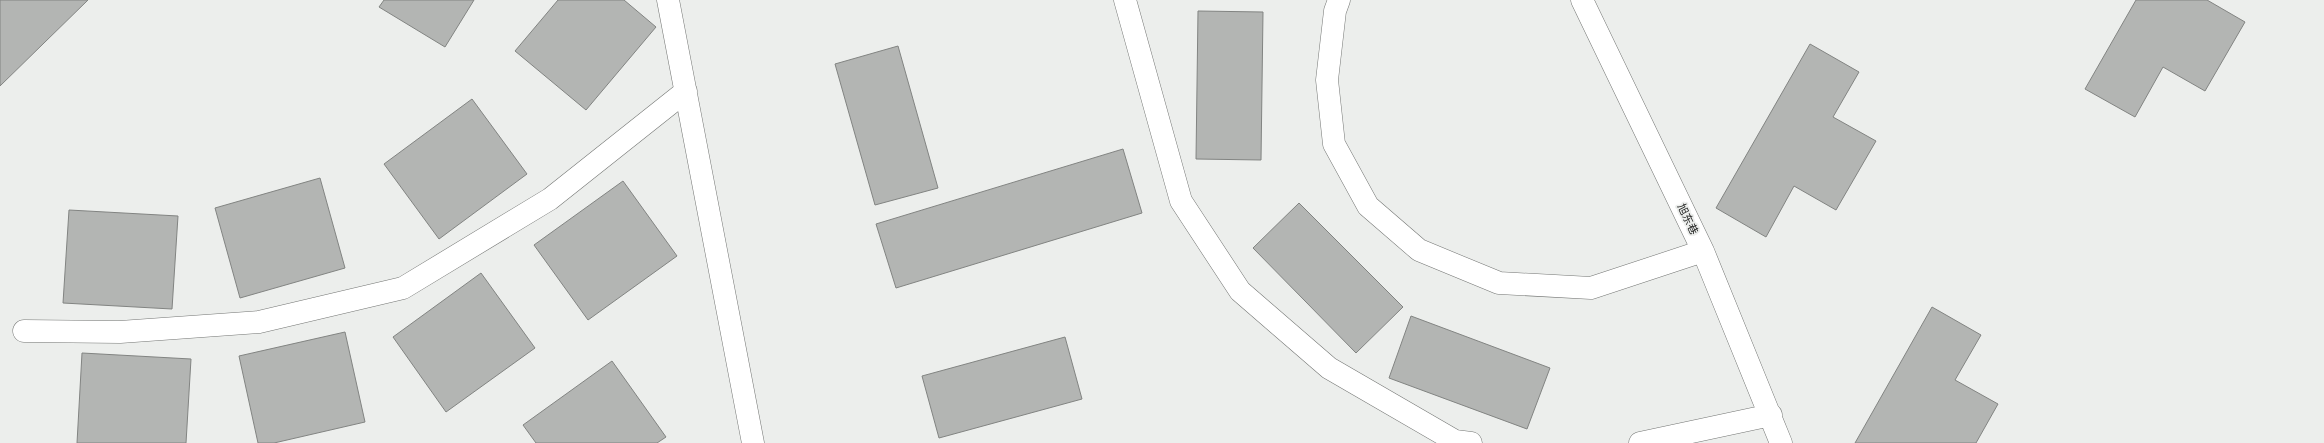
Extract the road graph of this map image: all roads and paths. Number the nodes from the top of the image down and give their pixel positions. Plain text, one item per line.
1 (668, 0) edge
2 (1125, 0) edge
3 (1339, 0) edge
4 (1582, 0) edge
5 (686, 91) junction
6 (1703, 251) junction
7 (24, 331) dead end
8 (1771, 415) junction
9 (1460, 442) edge
10 (753, 443) edge
11 (1640, 443) edge
12 (1781, 443) edge

1 - 5 street
2 - 9 street
3 - 6 street
4 - 6 street, 旭东巷
5 - 7 street
5 - 10 street
6 - 8 street, 旭东巷
8 - 11 street
8 - 12 street, 旭东巷

